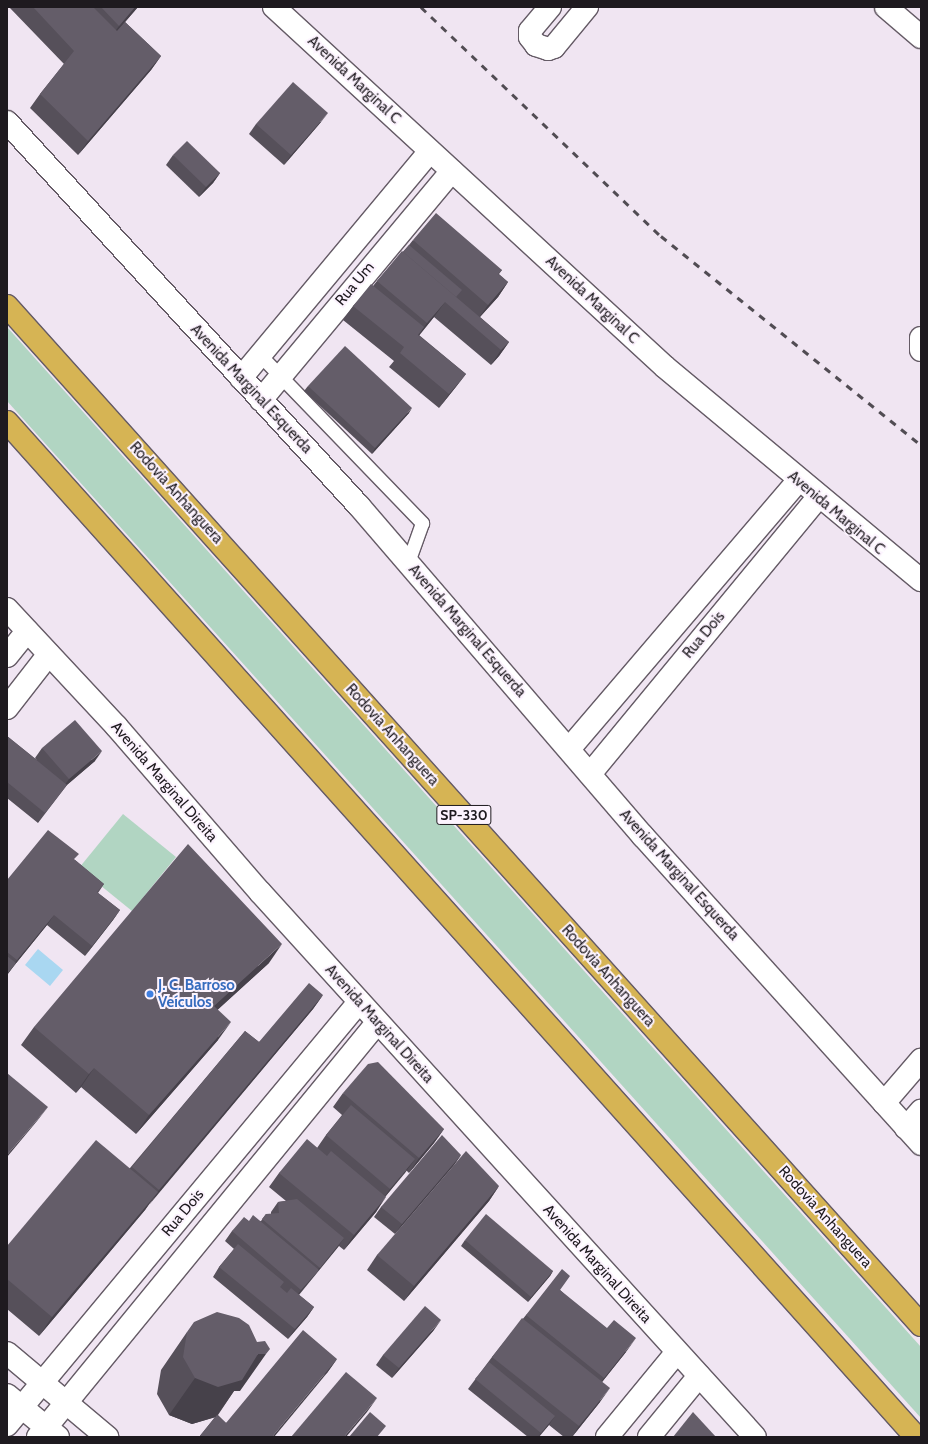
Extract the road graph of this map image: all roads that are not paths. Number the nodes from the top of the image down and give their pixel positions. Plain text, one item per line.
1 (274, 7) edge
2 (550, 7) edge
3 (587, 7) edge
4 (886, 7) edge
5 (921, 37) edge
6 (7, 122) edge
7 (430, 151) junction
8 (452, 171) junction
9 (7, 306) edge
10 (921, 338) edge
11 (921, 350) edge
12 (259, 354) junction
13 (280, 376) junction
14 (241, 378) junction
15 (261, 400) junction
16 (7, 422) edge
17 (798, 480) junction
18 (818, 497) junction
19 (408, 562) junction
20 (921, 580) edge
21 (7, 609) edge
22 (27, 631) junction
23 (49, 654) junction
24 (7, 656) edge
25 (7, 708) edge
26 (569, 749) junction
27 (590, 774) junction
28 (359, 1002) junction
29 (377, 1023) junction
30 (921, 1060) edge
31 (884, 1103) junction
32 (921, 1111) edge
33 (906, 1128) junction
34 (921, 1144) edge
35 (921, 1325) edge
36 (677, 1352) junction
37 (7, 1353) edge
38 (699, 1376) junction
39 (42, 1383) junction
40 (14, 1401) edge
41 (66, 1403) junction
42 (7, 1425) edge
43 (47, 1434) edge
44 (107, 1437) edge
45 (607, 1437) edge
46 (649, 1437) edge
47 (754, 1437) edge
48 (916, 1437) edge

1 - 7 street, Avenida Marginal C
2 - 3 street
4 - 5 street
6 - 14 street, Avenida Marginal Esquerda
7 - 8 street, Avenida Marginal C
7 - 12 street, Rua Um
8 - 13 street, Rua Um
8 - 17 street, Avenida Marginal C
9 - 35 highway, Rodovia Anhanguera / SP-330
10 - 11 street
12 - 13 lane
12 - 14 street, Rua Um
13 - 15 street, Rua Um
13 - 19 lane
14 - 15 street, Avenida Marginal Esquerda
15 - 19 street, Avenida Marginal Esquerda
16 - 48 highway
17 - 18 street, Avenida Marginal C
17 - 26 street, Rua Dois
18 - 20 street, Avenida Marginal C
18 - 27 street, Rua Dois
19 - 26 street, Avenida Marginal Esquerda
21 - 22 street, Avenida Marginal Direita
22 - 23 street, Avenida Marginal Direita
22 - 24 street
23 - 25 street
23 - 28 street, Avenida Marginal Direita
26 - 27 street, Avenida Marginal Esquerda
27 - 31 street, Avenida Marginal Esquerda
28 - 29 street, Avenida Marginal Direita
28 - 39 street, Rua Dois
29 - 36 street, Avenida Marginal Direita
29 - 41 street, Rua Dois
30 - 31 street
31 - 33 street, Avenida Marginal Esquerda
32 - 33 street
33 - 34 street, Avenida Marginal Esquerda
36 - 38 street, Avenida Marginal Direita
36 - 45 street
37 - 39 street
38 - 46 street
38 - 47 street, Avenida Marginal Direita
39 - 40 street, Rua Dois
39 - 41 street
40 - 42 street, Rua Dois
40 - 43 street
41 - 43 street, Rua Dois
41 - 44 street

